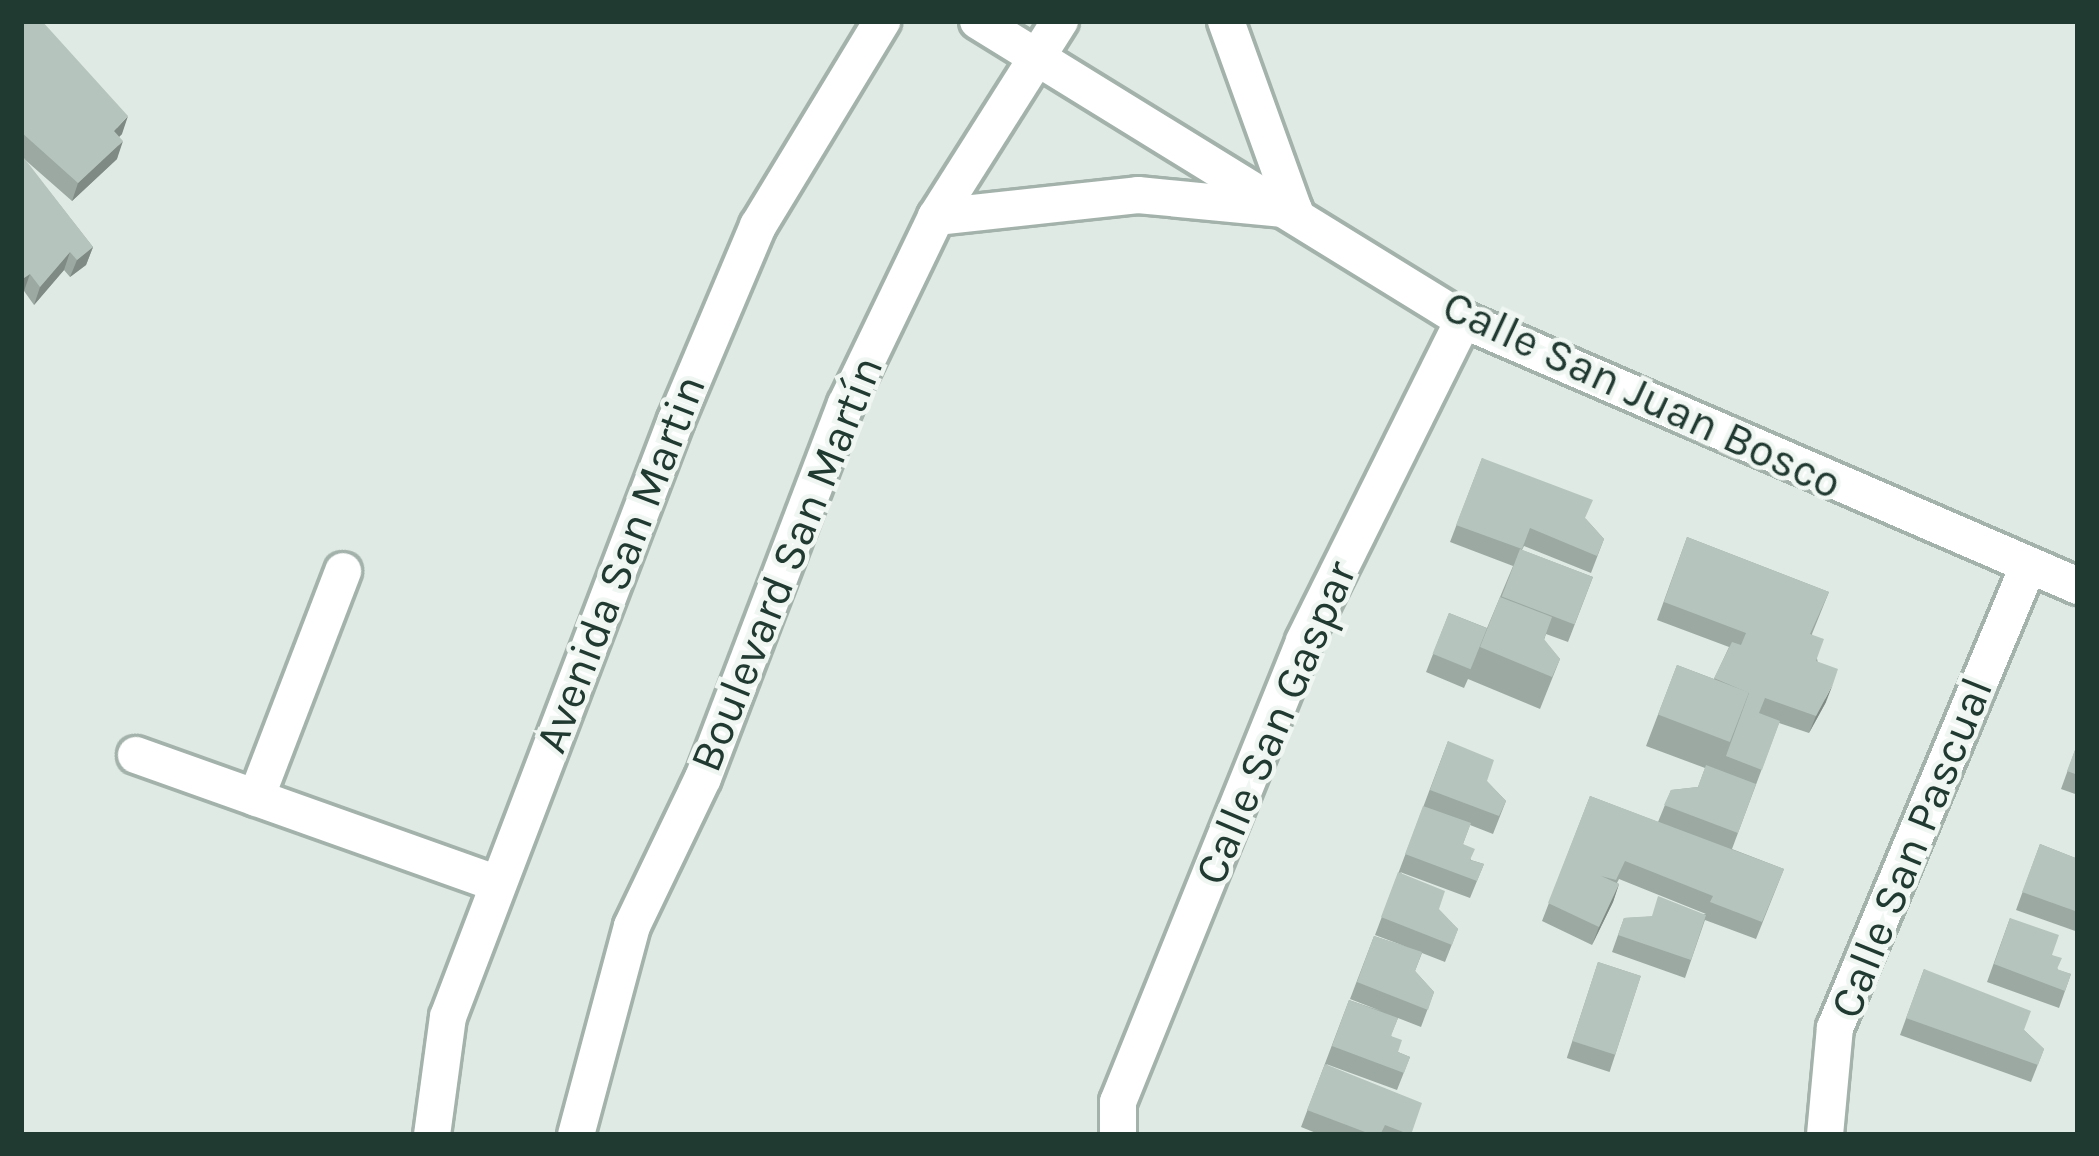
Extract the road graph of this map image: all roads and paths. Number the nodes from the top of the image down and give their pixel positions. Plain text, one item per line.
1 (882, 21) edge
2 (979, 21) edge
3 (1060, 21) edge
4 (1226, 21) edge
5 (1032, 59) junction
6 (1294, 210) junction
7 (935, 217) junction
8 (1463, 320) junction
9 (2027, 568) junction
10 (343, 571) dead end
11 (2078, 586) edge
12 (136, 755) dead end
13 (256, 798) junction
14 (498, 884) junction
15 (432, 1135) edge
16 (576, 1135) edge
17 (1118, 1135) edge
18 (1825, 1135) edge

1 - 14 street, Avenida San Martin
2 - 5 street, Calle San Juan Bosco
3 - 5 street, Boulevard San Martín
4 - 6 street
5 - 6 street, Calle San Juan Bosco
5 - 7 street, Boulevard San Martín
6 - 7 street
6 - 8 street, Calle San Juan Bosco
7 - 16 street, Boulevard San Martín
8 - 9 street, Calle San Juan Bosco
8 - 17 street, Calle San Gaspar
9 - 11 street, Calle San Juan Bosco
9 - 18 street, Calle San Pascual
10 - 13 street
12 - 13 street
13 - 14 street
14 - 15 street, Avenida San Martin

